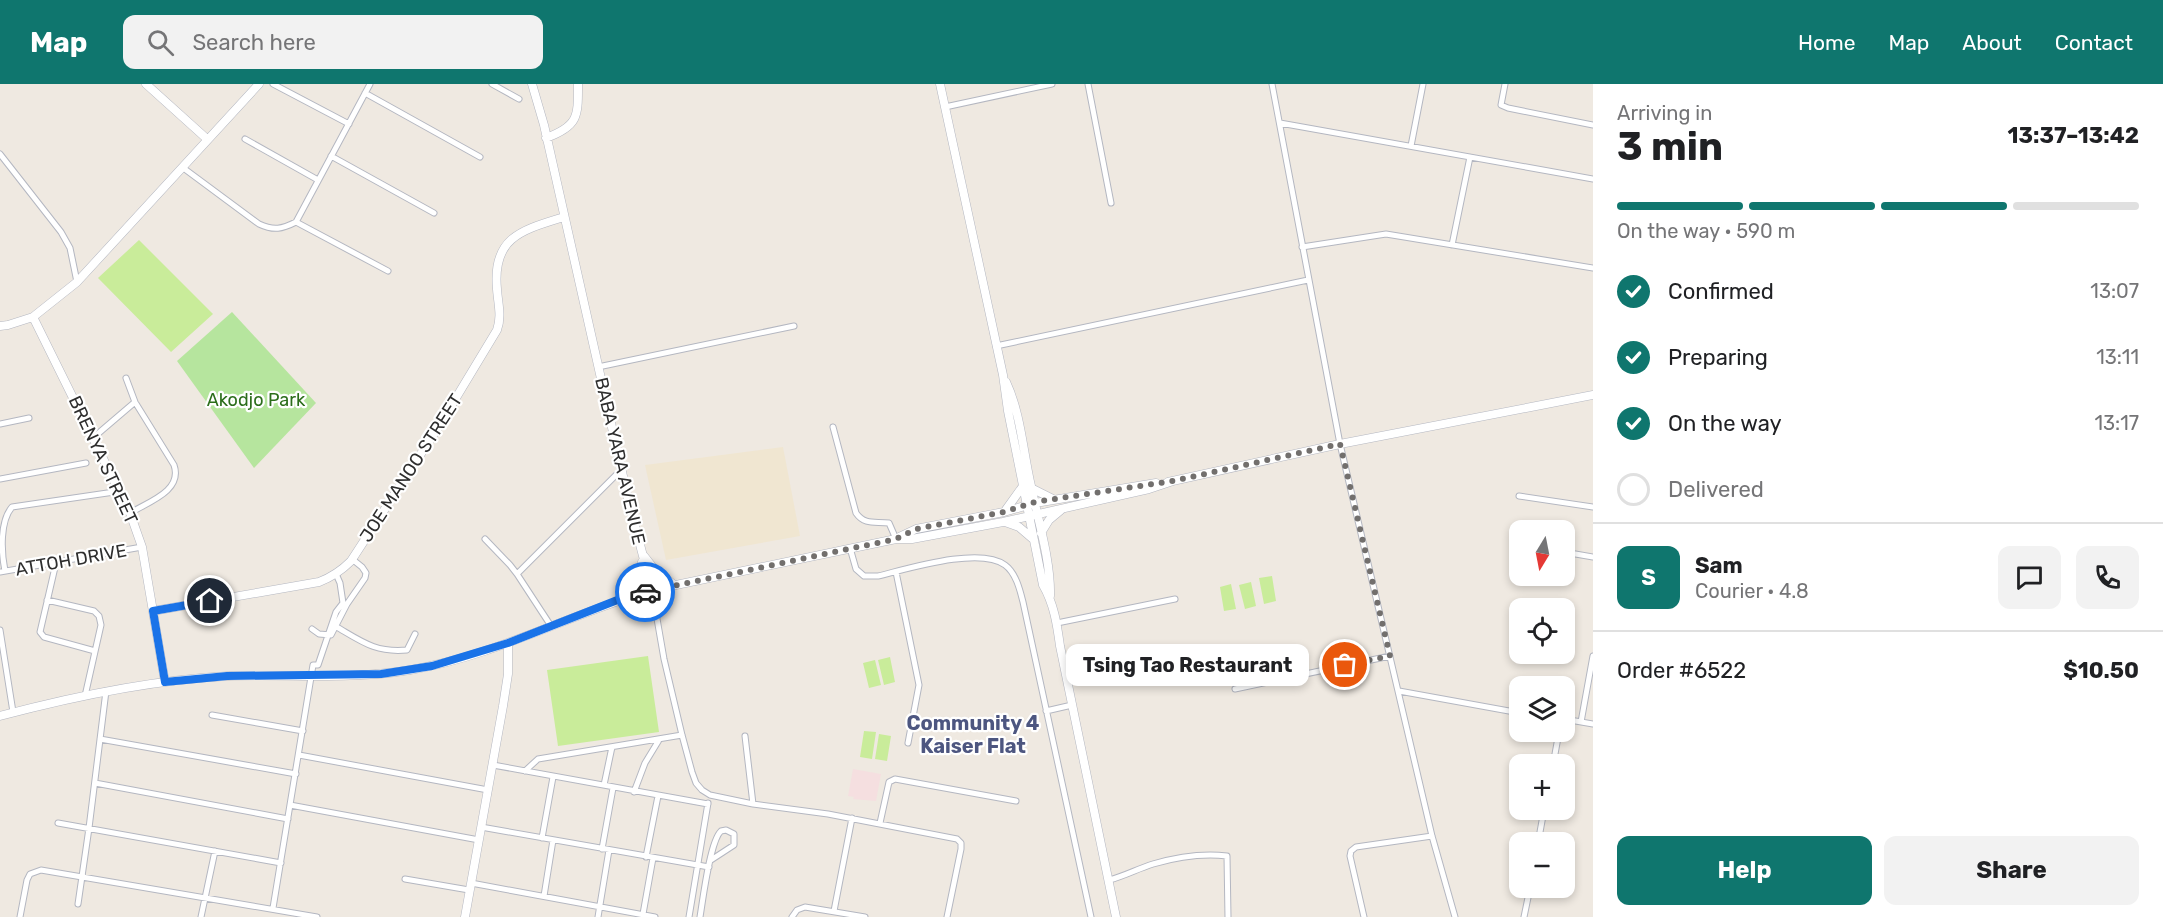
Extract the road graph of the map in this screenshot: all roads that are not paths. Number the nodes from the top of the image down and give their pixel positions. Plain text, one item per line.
1 (146, 84) edge
2 (259, 84) edge
3 (273, 84) edge
4 (370, 84) edge
5 (492, 84) edge
6 (532, 84) edge
7 (538, 84) edge
8 (578, 84) edge
9 (940, 84) edge
10 (1052, 84) edge
11 (1088, 84) edge
12 (1272, 84) edge
13 (1423, 84) edge
14 (1505, 84) edge
15 (365, 93) junction
16 (519, 99) dead end
17 (945, 106) junction
18 (1280, 123) junction
19 (348, 124) junction
20 (544, 124) junction
21 (1593, 125) edge
22 (546, 138) junction
23 (245, 139) dead end
24 (207, 140) junction
25 (1411, 146) junction
26 (0, 154) edge
27 (331, 156) junction
28 (480, 157) dead end
29 (1470, 157) junction
30 (182, 167) junction
31 (1593, 179) edge
32 (318, 180) junction
33 (1111, 203) dead end
34 (434, 213) dead end
35 (564, 216) junction
36 (296, 222) junction
37 (1452, 245) junction
38 (1302, 247) junction
39 (1593, 268) edge
40 (388, 271) dead end
41 (1308, 280) junction
42 (77, 282) junction
43 (33, 316) junction
44 (0, 326) edge
45 (794, 326) dead end
46 (996, 346) junction
47 (598, 368) junction
48 (126, 378) dead end
49 (1593, 395) edge
50 (135, 402) junction
51 (29, 418) dead end
52 (0, 423) edge
53 (833, 427) dead end
54 (94, 437) junction
55 (1340, 444) junction
56 (86, 463) dead end
57 (622, 469) junction
58 (0, 479) edge
59 (1173, 481) junction
60 (1027, 487) junction
61 (121, 491) junction
62 (1519, 496) dead end
63 (1053, 499) junction
64 (1030, 504) junction
65 (1593, 507) edge
66 (1062, 508) junction
67 (1004, 512) junction
68 (130, 513) junction
69 (1033, 515) junction
70 (1004, 522) junction
71 (1041, 533) junction
72 (485, 539) dead end
73 (896, 539) junction
74 (1033, 540) junction
75 (142, 548) junction
76 (850, 548) junction
77 (642, 553) junction
78 (1575, 554) edge
79 (1593, 557) edge
80 (352, 559) junction
81 (56, 563) junction
82 (3, 571) edge
83 (896, 572) junction
84 (336, 574) junction
85 (517, 574) junction
86 (673, 584) junction
87 (652, 590) junction
88 (625, 597) junction
89 (1050, 597) junction
90 (1175, 599) dead end
91 (47, 600) junction
92 (153, 611) junction
93 (1057, 623) junction
94 (335, 626) junction
95 (551, 626) junction
96 (312, 629) dead end
97 (0, 630) edge
98 (415, 634) dead end
99 (328, 636) junction
100 (508, 643) junction
101 (95, 651) junction
102 (1390, 656) junction
103 (1593, 656) edge
104 (312, 675) junction
105 (165, 682) junction
106 (1235, 689) dead end
107 (1399, 691) junction
108 (105, 692) junction
109 (85, 696) junction
110 (1072, 705) junction
111 (1046, 711) junction
112 (1509, 711) edge
113 (13, 712) junction
114 (212, 715) dead end
115 (0, 716) edge
116 (1575, 721) edge
117 (1581, 722) junction
118 (1593, 724) edge
119 (303, 730) junction
120 (682, 735) junction
121 (745, 736) dead end
122 (100, 739) junction
123 (659, 740) junction
124 (908, 743) dead end
125 (612, 747) junction
126 (299, 755) junction
127 (493, 765) junction
128 (525, 771) junction
129 (296, 774) junction
130 (553, 777) junction
131 (95, 783) junction
132 (604, 785) junction
133 (613, 788) junction
134 (488, 789) junction
135 (634, 792) junction
136 (710, 795) junction
137 (658, 796) junction
138 (1016, 801) dead end
139 (708, 804) junction
140 (753, 804) junction
141 (290, 805) junction
142 (852, 818) junction
143 (288, 819) junction
144 (58, 823) dead end
145 (880, 823) junction
146 (481, 827) junction
147 (89, 828) junction
148 (1432, 836) junction
149 (542, 838) junction
150 (479, 840) junction
151 (553, 840) junction
152 (602, 849) junction
153 (609, 850) junction
154 (215, 851) junction
155 (649, 857) junction
156 (711, 860) junction
157 (280, 863) junction
158 (698, 866) junction
159 (709, 867) junction
160 (82, 877) junction
161 (405, 879) dead end
162 (1109, 880) junction
163 (470, 886) junction
164 (544, 896) junction
165 (205, 897) junction
166 (1528, 898) edge
167 (78, 904) dead end
168 (600, 906) junction
169 (273, 909) junction
170 (834, 911) junction
171 (643, 915) junction
172 (20, 917) edge
173 (201, 917) edge
174 (317, 917) edge
175 (465, 917) edge
176 (598, 917) edge
177 (655, 917) edge
178 (689, 917) edge
179 (700, 917) edge
180 (792, 917) edge
181 (865, 917) edge
182 (947, 917) edge
183 (1090, 917) edge
184 (1116, 917) edge
185 (1228, 917) edge
186 (1364, 917) edge
187 (1455, 917) edge
188 (1524, 917) edge

1 - 24 main road
2 - 24 main road
3 - 19 street
4 - 15 street
5 - 16 street
6 - 20 main road, BABA YARA AVENUE
7 - 20 main road, BABA YARA AVENUE
8 - 22 main road
9 - 17 main road
10 - 17 street
11 - 33 street
12 - 18 street
13 - 25 street
14 - 21 street
15 - 19 street
15 - 28 street
17 - 46 main road
18 - 25 street
18 - 38 street
19 - 27 street
20 - 22 main road, BABA YARA AVENUE
22 - 35 main road, BABA YARA AVENUE
23 - 32 street
24 - 30 main road
25 - 29 street
26 - 42 street
27 - 32 street
27 - 34 street
29 - 31 street
29 - 37 street
30 - 36 street
30 - 42 main road
32 - 36 street
35 - 47 main road, BABA YARA AVENUE
35 - 80 main road, JOE MANOO STREET
36 - 40 street
37 - 38 street
37 - 39 street
38 - 41 street
41 - 46 street
41 - 55 street
42 - 43 main road
43 - 44 main road
43 - 54 main road, BRENYA STREET
45 - 47 street
46 - 60 main road
47 - 57 main road, BABA YARA AVENUE
48 - 50 street
49 - 55 main road
50 - 54 street
50 - 68 street
51 - 52 street
53 - 73 street
54 - 61 main road, BRENYA STREET
55 - 59 main road
55 - 102 street
56 - 58 street
57 - 77 main road, BABA YARA AVENUE
57 - 85 street
59 - 63 main road
59 - 66 main road
60 - 63 main road
60 - 64 main road
60 - 67 main road
61 - 68 main road, BRENYA STREET
61 - 82 street
62 - 65 street
63 - 64 main road
64 - 67 main road
64 - 69 main road
66 - 69 main road
66 - 71 main road
67 - 73 main road
68 - 75 main road, BRENYA STREET
69 - 70 main road
69 - 71 main road
69 - 74 main road
70 - 73 main road
70 - 74 main road
71 - 89 main road
72 - 85 street
73 - 76 main road
74 - 89 main road
75 - 81 street, ATTOH DRIVE
75 - 92 main road, BRENYA STREET
76 - 83 street
76 - 86 main road
77 - 86 main road
77 - 87 main road, BABA YARA AVENUE
77 - 88 main road
78 - 79 street
80 - 84 main road, JOE MANOO STREET
80 - 94 street
81 - 82 street, ATTOH DRIVE
81 - 91 street
83 - 111 street
83 - 124 street
84 - 92 main road, JOE MANOO STREET
84 - 99 street
85 - 95 street
86 - 87 main road
87 - 88 main road
87 - 120 street
88 - 95 main road
89 - 93 main road
90 - 93 street
91 - 101 street
91 - 101 street
92 - 105 main road, BRENYA STREET
93 - 110 main road
94 - 98 street
94 - 99 street
95 - 100 main road
96 - 99 street
97 - 113 street
99 - 104 street
100 - 104 main road
100 - 127 main road
101 - 109 street
102 - 106 street
102 - 107 street
103 - 117 street
104 - 105 main road
104 - 119 street
105 - 108 main road
107 - 112 street
107 - 148 street
108 - 109 main road
108 - 122 street
109 - 113 main road
110 - 111 street
110 - 162 main road
111 - 183 street
113 - 115 main road
114 - 119 street
116 - 117 street
117 - 118 street
119 - 126 street
120 - 123 street
120 - 136 street
121 - 140 street
122 - 129 street
122 - 131 street
123 - 125 street
123 - 135 street
125 - 128 street
125 - 132 street
126 - 129 street
126 - 134 street
127 - 128 street
127 - 134 main road
128 - 130 street
129 - 141 street
130 - 132 street
130 - 149 street
131 - 143 street
131 - 147 street
132 - 133 street
133 - 135 street
133 - 152 street
134 - 146 main road
135 - 137 street
136 - 139 street
136 - 140 street
137 - 139 street
137 - 155 street
138 - 145 street
139 - 158 street
140 - 142 street
141 - 143 street
141 - 150 street
142 - 145 street
142 - 170 street
143 - 157 street
144 - 147 street
145 - 182 street
146 - 149 street
146 - 150 main road
147 - 154 street
147 - 160 street
148 - 186 street
148 - 187 street
149 - 151 street
150 - 163 main road
151 - 152 street
151 - 164 street
152 - 153 street
153 - 155 street
153 - 168 street
154 - 157 street
154 - 165 street
155 - 158 street
155 - 171 street
156 - 156 street
156 - 159 street
157 - 169 street
158 - 159 street
158 - 178 street
159 - 179 street
160 - 165 street
160 - 167 street
160 - 172 street
161 - 163 street
162 - 184 main road
162 - 185 street
163 - 164 street
163 - 175 main road
164 - 168 street
165 - 169 street
165 - 173 street
166 - 188 street
168 - 171 street
168 - 176 street
169 - 174 street
170 - 180 street
170 - 181 street
171 - 177 street

